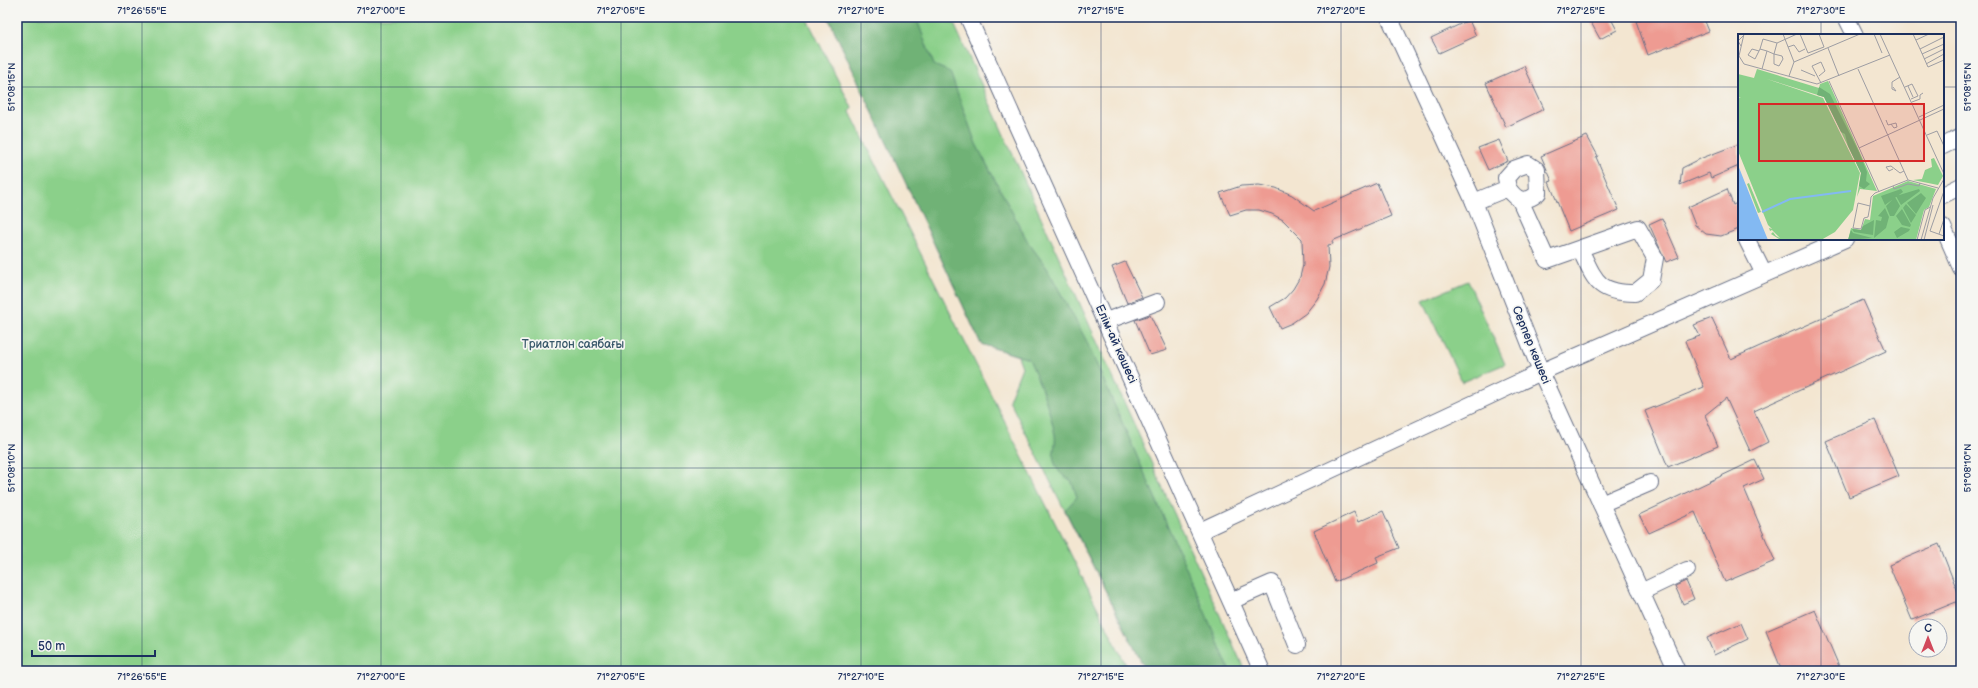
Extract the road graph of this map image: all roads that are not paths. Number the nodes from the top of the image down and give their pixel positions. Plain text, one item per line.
1 (968, 17) edge
2 (1389, 17) edge
3 (1846, 17) edge
4 (1854, 34) edge
5 (1961, 137) edge
6 (1944, 146) edge
7 (1961, 186) edge
8 (1508, 188) junction
9 (1944, 194) edge
10 (1520, 200) junction
11 (1474, 202) junction
12 (1944, 229) edge
13 (1747, 240) dead end
14 (1843, 240) edge
15 (1580, 249) junction
16 (1961, 268) edge
17 (1764, 274) junction
18 (1157, 302) dead end
19 (1106, 321) junction
20 (1541, 372) junction
21 (1650, 482) dead end
22 (1601, 504) junction
23 (1200, 531) junction
24 (1687, 570) dead end
25 (1641, 592) junction
26 (1231, 601) junction
27 (1297, 645) dead end
28 (1262, 671) edge
29 (1677, 671) edge

1 - 19 street, Елім-ай көшесі
2 - 11 street, Серпер көшесі
3 - 4 street
5 - 6 street
7 - 9 street
8 - 10 street
8 - 10 street
8 - 11 street
10 - 15 street
11 - 20 street, Серпер көшесі
12 - 16 street
13 - 17 street
14 - 17 street
15 - 15 street
17 - 20 street
18 - 19 street
19 - 23 street, Елім-ай көшесі
20 - 22 street, Серпер көшесі
20 - 23 street
21 - 22 street
22 - 25 street, Серпер көшесі
23 - 26 street, Елім-ай көшесі
24 - 25 street
25 - 29 street, Серпер көшесі
26 - 27 street
26 - 28 street, Елім-ай көшесі

